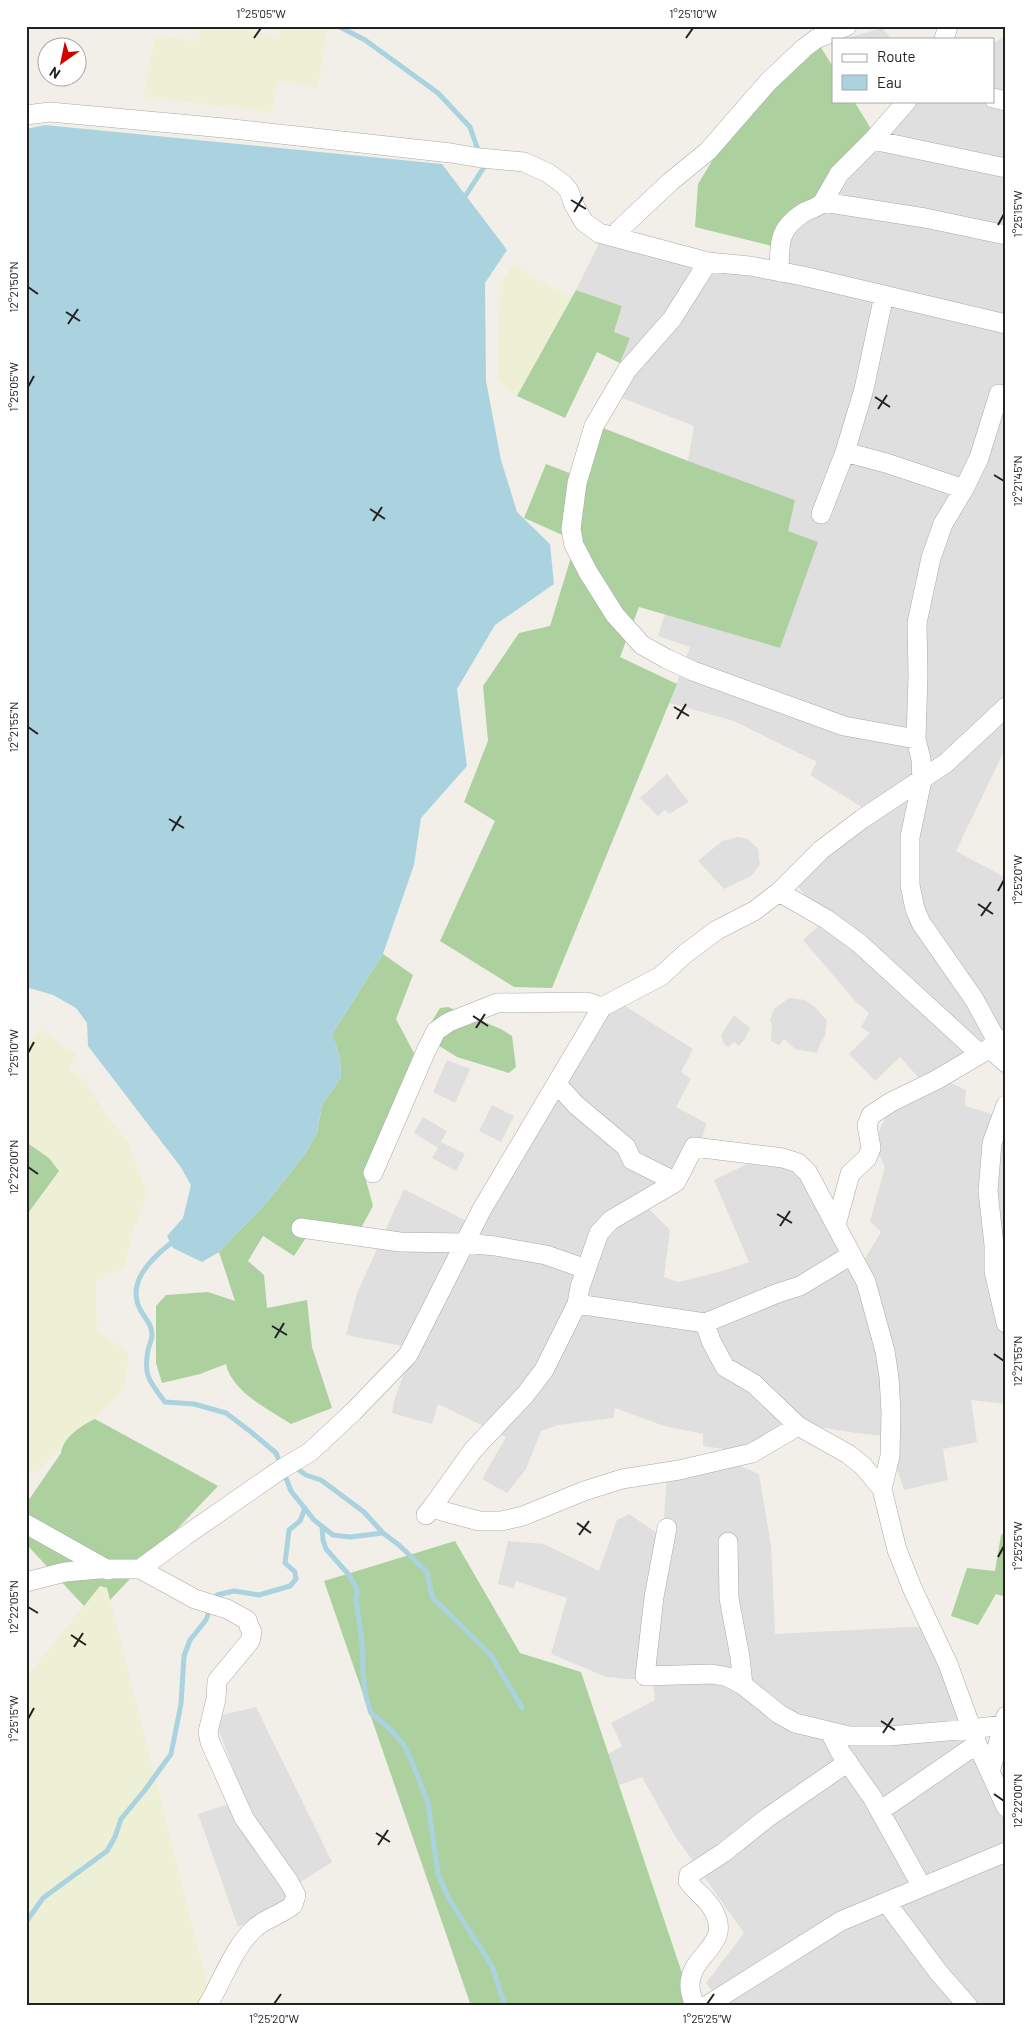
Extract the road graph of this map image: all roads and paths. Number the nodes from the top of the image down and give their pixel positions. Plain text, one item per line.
1 (847, 26) edge
2 (948, 26) edge
3 (944, 38) edge
4 (906, 102) edge
5 (26, 114) edge
6 (873, 140) junction
7 (1006, 168) edge
8 (823, 202) junction
9 (1006, 235) edge
10 (615, 236) junction
11 (708, 262) junction
12 (779, 272) junction
13 (884, 295) junction
14 (1006, 324) edge
15 (998, 394) dead end
16 (844, 452) junction
17 (964, 488) junction
18 (821, 514) dead end
19 (1006, 707) edge
20 (916, 739) junction
21 (922, 780) junction
22 (779, 892) junction
23 (602, 1008) junction
24 (993, 1046) edge
25 (1006, 1063) edge
26 (557, 1084) junction
27 (1006, 1105) edge
28 (373, 1173) dead end
29 (676, 1182) junction
30 (836, 1225) junction
31 (301, 1228) dead end
32 (464, 1243) junction
33 (1000, 1245) edge
34 (851, 1255) junction
35 (586, 1269) junction
36 (577, 1304) junction
37 (705, 1323) junction
38 (1006, 1323) edge
39 (798, 1426) junction
40 (882, 1489) junction
41 (26, 1524) edge
42 (667, 1528) dead end
43 (728, 1542) dead end
44 (140, 1569) junction
45 (108, 1570) junction
46 (26, 1582) edge
47 (743, 1684) junction
48 (1004, 1720) edge
49 (830, 1732) junction
50 (974, 1737) junction
51 (848, 1762) junction
52 (990, 1772) junction
53 (1006, 1807) edge
54 (880, 1811) junction
55 (1006, 1852) edge
56 (922, 1887) junction
57 (886, 1902) junction
58 (207, 2006) edge
59 (695, 2006) edge
60 (706, 2006) edge
61 (968, 2006) edge

1 - 10 street
2 - 3 street
4 - 6 street
5 - 10 street
6 - 7 street
6 - 8 street
8 - 9 street
8 - 12 street
10 - 11 street
11 - 12 street
11 - 20 street
12 - 13 street
13 - 14 street
13 - 16 street
15 - 17 street
16 - 17 street
16 - 18 street
17 - 20 street
19 - 21 street
20 - 21 street
21 - 22 street
21 - 24 street
22 - 23 street
22 - 24 street
23 - 26 street
23 - 28 street
24 - 25 street
24 - 30 street
26 - 29 street
26 - 32 street
27 - 33 street
29 - 30 street
29 - 35 street
30 - 34 street
31 - 32 street
32 - 35 street
32 - 44 street
33 - 38 street
34 - 37 street
34 - 40 street
35 - 36 street
36 - 37 street
36 - 39 street
37 - 39 street
39 - 40 street
40 - 50 street
41 - 45 street
42 - 47 street
43 - 47 street
44 - 45 street
44 - 58 street
45 - 46 street
47 - 49 street
48 - 50 street
48 - 52 street
49 - 50 street
49 - 51 street
50 - 52 street
50 - 54 street
51 - 54 street
51 - 59 street
52 - 53 street
54 - 56 street
55 - 56 street
56 - 57 street
57 - 60 street
57 - 61 street

